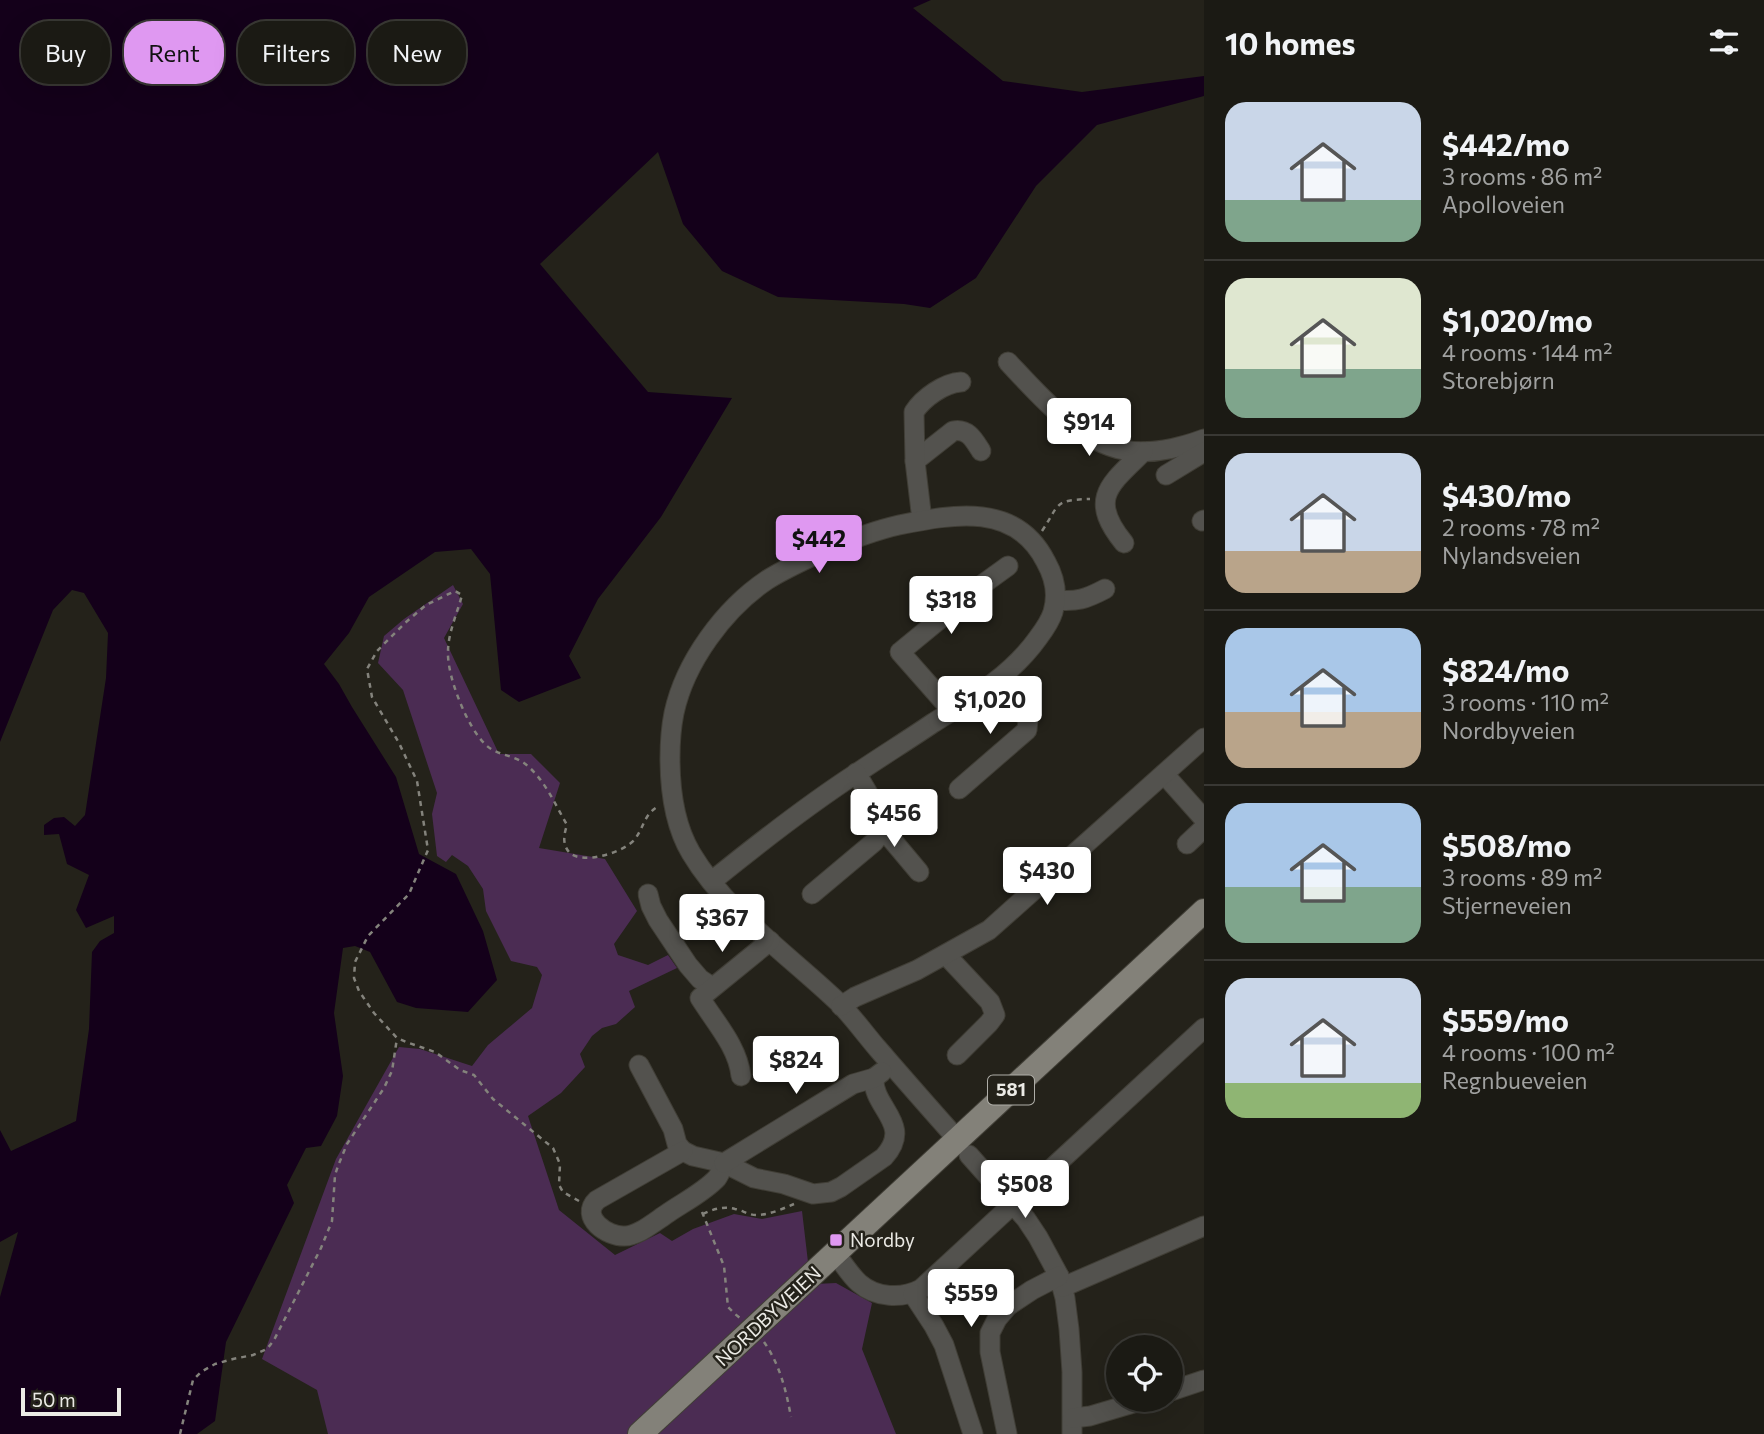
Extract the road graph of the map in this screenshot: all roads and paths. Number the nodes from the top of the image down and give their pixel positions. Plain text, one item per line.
1 (1008, 362) dead end
2 (961, 382) dead end
3 (1204, 439) edge
4 (981, 450) dead end
5 (1143, 452) junction
6 (1204, 452) edge
7 (915, 461) junction
8 (1166, 475) dead end
9 (1104, 499) junction
10 (922, 520) junction
11 (1034, 542) junction
12 (1124, 543) dead end
13 (1008, 566) dead end
14 (1105, 589) dead end
15 (1056, 600) junction
16 (998, 680) junction
17 (952, 711) junction
18 (1204, 738) edge
19 (856, 773) junction
20 (1164, 774) junction
21 (959, 789) dead end
22 (674, 804) junction
23 (1204, 819) edge
24 (1204, 828) edge
25 (880, 832) junction
26 (1186, 844) dead end
27 (919, 872) dead end
28 (712, 881) junction
29 (648, 894) dead end
30 (812, 894) dead end
31 (1204, 911) edge
32 (770, 941) junction
33 (946, 955) junction
34 (706, 993) junction
35 (841, 1006) junction
36 (1204, 1028) edge
37 (397, 1038) junction
38 (957, 1055) dead end
39 (639, 1065) dead end
40 (892, 1065) junction
41 (741, 1076) dead end
42 (874, 1078) junction
43 (963, 1147) junction
44 (684, 1151) junction
45 (724, 1163) junction
46 (813, 1194) junction
47 (691, 1197) junction
48 (1013, 1203) junction
49 (592, 1207) junction
50 (703, 1214) junction
51 (1204, 1226) edge
52 (835, 1253) junction
53 (1061, 1282) junction
54 (913, 1294) junction
55 (755, 1328) junction
56 (1204, 1380) edge
57 (1183, 1387) edge
58 (1106, 1411) edge
59 (791, 1417) dead end
60 (1073, 1426) edge
61 (180, 1434) edge
62 (640, 1434) edge
63 (973, 1434) edge
64 (1007, 1434) edge

1 - 5 street
2 - 7 street
3 - 5 street
4 - 7 street
5 - 9 street
6 - 8 street
7 - 10 street
9 - 11 path
9 - 12 street
10 - 11 street
10 - 22 street
11 - 15 street
13 - 17 street
14 - 15 street
15 - 16 street
16 - 17 street
16 - 21 street
17 - 19 street
18 - 20 street
19 - 25 street
19 - 28 street
20 - 23 street
20 - 33 street
22 - 28 street
22 - 37 path
24 - 26 street
25 - 27 street
25 - 30 street
28 - 32 street
29 - 34 street
31 - 43 main road, NORDBYVEIEN / 581
32 - 34 street
32 - 35 street
33 - 35 street
33 - 38 street
34 - 41 street
35 - 40 street
36 - 48 street
37 - 49 path
37 - 61 path
39 - 44 street
40 - 42 street
40 - 43 street
42 - 45 street
42 - 46 street
43 - 48 street
43 - 52 main road, NORDBYVEIEN / 581
44 - 45 street
44 - 49 street
45 - 46 street
45 - 47 street
46 - 50 path
47 - 49 street
47 - 50 path
48 - 53 street
48 - 54 street
50 - 55 path
51 - 53 street
52 - 54 street
52 - 55 main road, NORDBYVEIEN / 581
53 - 60 street
53 - 64 street
54 - 63 street
55 - 59 path
55 - 62 main road, NORDBYVEIEN / 581
56 - 57 street
58 - 60 street

